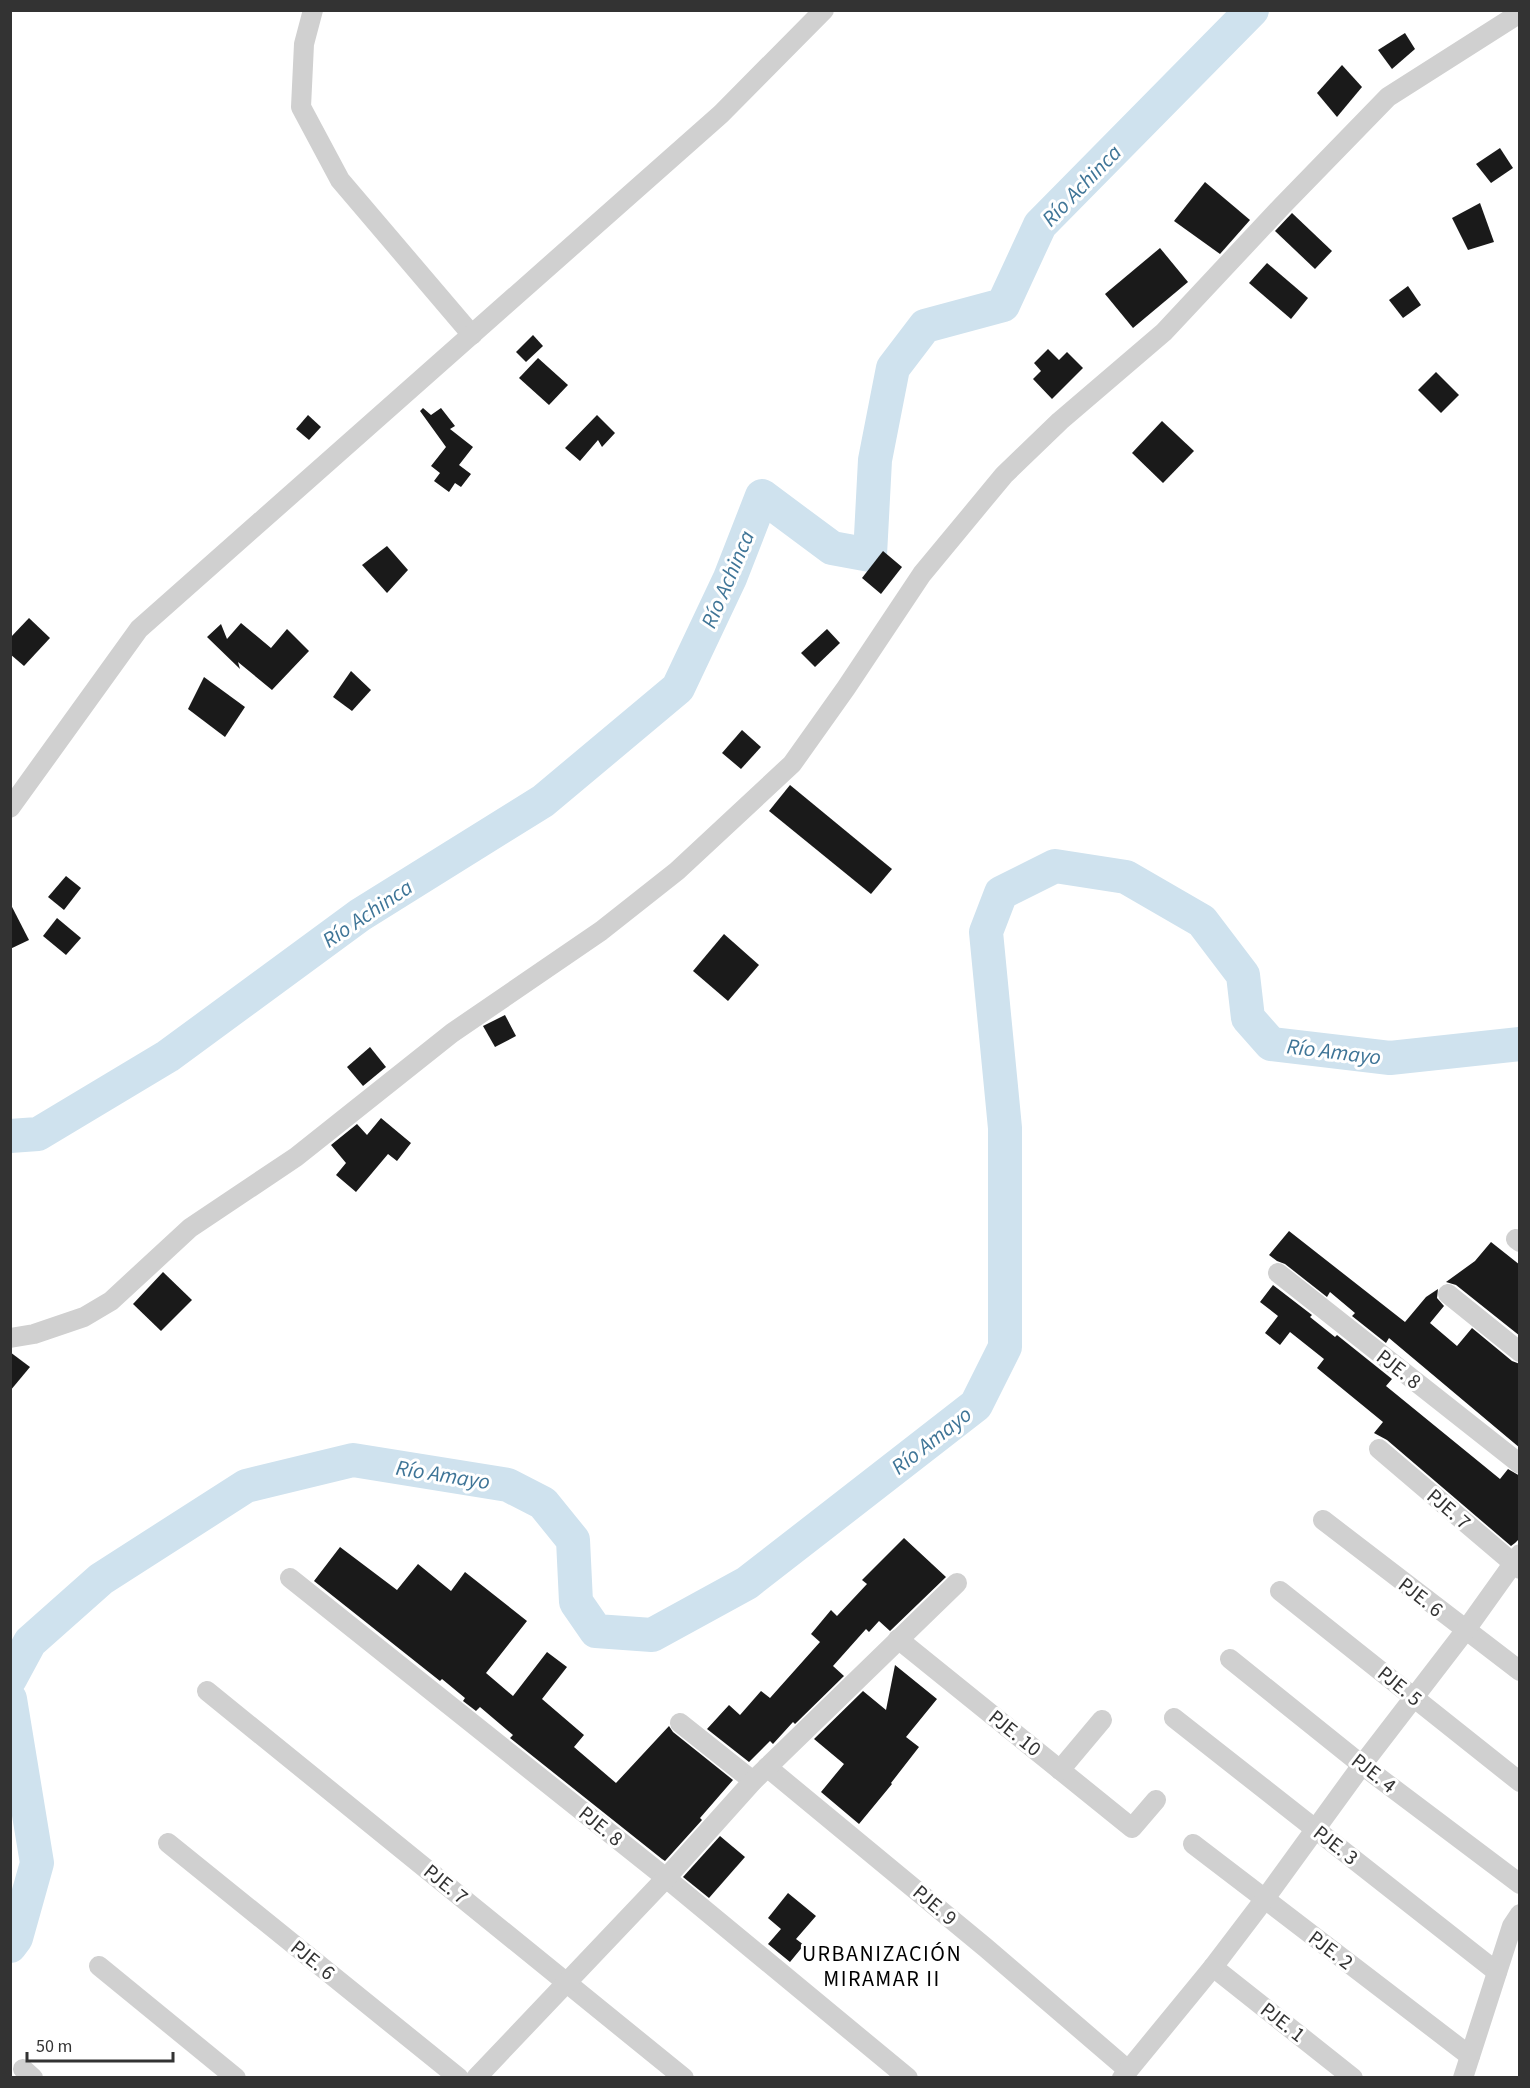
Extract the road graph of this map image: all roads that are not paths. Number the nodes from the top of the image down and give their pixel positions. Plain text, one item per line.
1 (314, 10) edge
2 (824, 10) edge
3 (1520, 13) edge
4 (471, 335) junction
5 (10, 808) edge
6 (1278, 1274) dead end
7 (1448, 1294) dead end
8 (10, 1338) edge
9 (1520, 1352) edge
10 (1379, 1449) dead end
11 (1520, 1464) edge
12 (1323, 1520) dead end
13 (1517, 1562) edge
14 (290, 1578) dead end
15 (957, 1583) dead end
16 (1280, 1591) dead end
17 (1465, 1631) junction
18 (898, 1639) junction
19 (1230, 1659) dead end
20 (1520, 1671) edge
21 (207, 1691) dead end
22 (1415, 1698) junction
23 (1174, 1718) dead end
24 (1102, 1720) dead end
25 (680, 1723) dead end
26 (1362, 1765) junction
27 (1060, 1770) junction
28 (760, 1774) junction
29 (1520, 1782) edge
30 (1156, 1800) dead end
31 (1316, 1829) junction
32 (168, 1843) dead end
33 (1193, 1844) dead end
34 (666, 1878) junction
35 (1520, 1884) edge
36 (1264, 1900) junction
37 (1520, 1914) edge
38 (99, 1966) dead end
39 (1213, 1967) junction
40 (1497, 1971) junction
41 (567, 1982) junction
42 (1470, 2056) junction
43 (1125, 2074) edge
44 (236, 2078) edge
45 (459, 2078) edge
46 (476, 2078) edge
47 (684, 2078) edge
48 (908, 2078) edge
49 (1353, 2078) edge
50 (1463, 2078) edge

1 - 4 street
2 - 4 street
3 - 8 street
4 - 5 street
6 - 11 street, PJE. 8
7 - 9 street
10 - 13 street, PJE. 7
12 - 17 street, PJE. 6
13 - 17 street
14 - 34 street, PJE. 8
15 - 18 street
16 - 22 street, PJE. 5
17 - 20 street, PJE. 6
17 - 22 street
18 - 27 street, PJE. 10
18 - 28 street
19 - 26 street, PJE. 4
21 - 41 street, PJE. 7
22 - 26 street
22 - 29 street, PJE. 5
23 - 31 street, PJE. 3
24 - 27 street
25 - 28 street, PJE. 9
26 - 31 street
26 - 35 street, PJE. 4
27 - 30 street, PJE. 10
28 - 34 street
28 - 43 street, PJE. 9
31 - 36 street
31 - 40 street, PJE. 3
32 - 45 street, PJE. 6
33 - 36 street, PJE. 2
34 - 41 street
34 - 48 street, PJE. 8
36 - 39 street
36 - 42 street, PJE. 2
37 - 40 street
38 - 44 street
39 - 43 street
39 - 49 street, PJE. 1
40 - 42 street
41 - 46 street
41 - 47 street, PJE. 7
42 - 50 street

